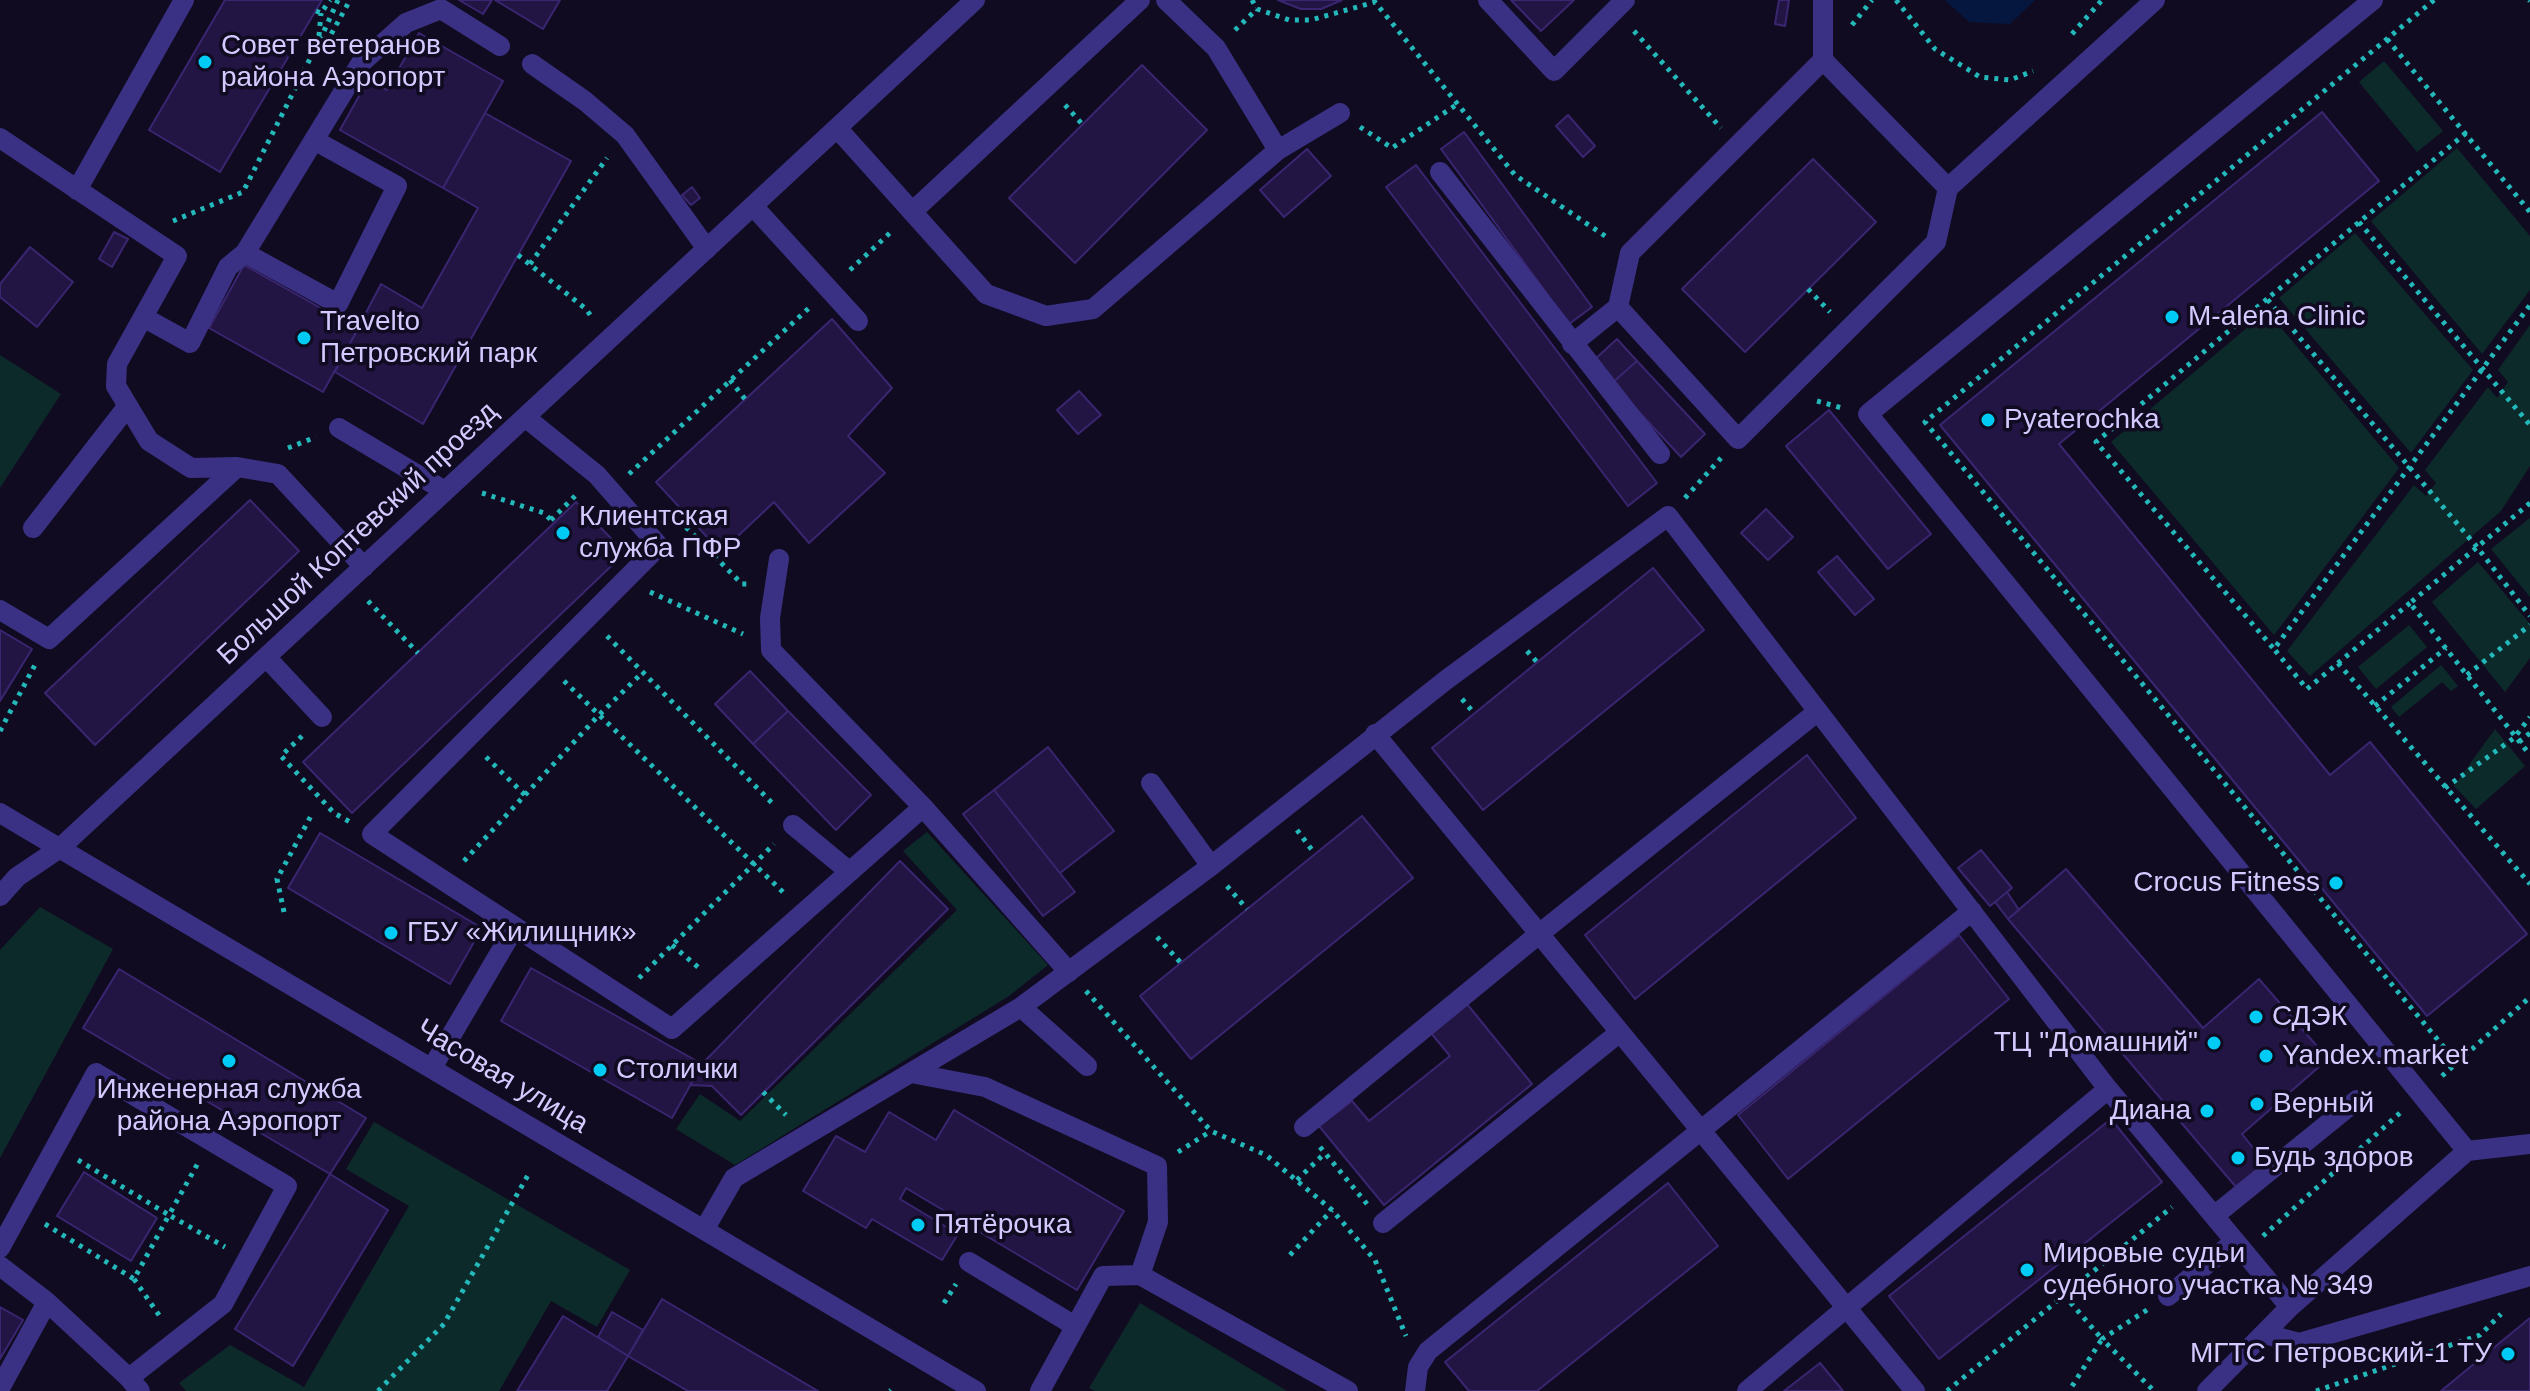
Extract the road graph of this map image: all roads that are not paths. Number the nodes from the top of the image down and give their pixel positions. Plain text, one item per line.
1 (184, 0) edge
2 (975, 0) edge
3 (1140, 0) edge
4 (1166, 0) edge
5 (1488, 0) edge
6 (1823, 0) edge
7 (2155, 0) edge
8 (2373, 0) edge
9 (1620, 5) edge
10 (500, 46) dead end
11 (1823, 60) junction
12 (532, 64) dead end
13 (1340, 113) road end
14 (837, 128) junction
15 (0, 138) edge
16 (314, 140) junction
17 (1278, 150) junction
18 (1440, 172) dead end
19 (1948, 188) junction
20 (77, 190) junction
21 (753, 206) junction
22 (912, 212) junction
23 (707, 249) junction
24 (245, 253) junction
25 (1618, 307) junction
26 (143, 317) junction
27 (858, 321) dead end
28 (1572, 344) junction
29 (127, 407) junction
30 (525, 417) junction
31 (339, 428) dead end
32 (1660, 454) dead end
33 (237, 467) junction
34 (445, 491) junction
35 (33, 528) dead end
36 (779, 559) dead end
37 (364, 567) junction
38 (0, 610) edge
39 (266, 657) junction
40 (1817, 712) junction
41 (322, 717) road end
42 (1375, 734) junction
43 (1151, 783) dead end
44 (923, 807) junction
45 (0, 813) edge
46 (793, 825) road end
47 (60, 848) junction
48 (1211, 866) junction
49 (850, 872) junction
50 (0, 896) edge
51 (1972, 911) junction
52 (515, 927) junction
53 (1539, 934) junction
54 (1069, 972) junction
55 (1021, 1007) junction
56 (1620, 1032) junction
57 (1087, 1066) dead end
58 (432, 1068) junction
59 (911, 1073) junction
60 (2108, 1089) junction
61 (2357, 1100) dead end
62 (1304, 1127) road end
63 (1701, 1131) junction
64 (2530, 1144) edge
65 (2467, 1151) junction
66 (2214, 1216) junction
67 (1383, 1223) road end
68 (704, 1230) junction
69 (2240, 1247) junction
70 (0, 1248) edge
71 (969, 1262) dead end
72 (0, 1266) edge
73 (1140, 1275) junction
74 (2530, 1276) edge
75 (2168, 1296) road end
76 (47, 1302) junction
77 (2290, 1307) junction
78 (1847, 1308) junction
79 (1075, 1326) junction
80 (2265, 1334) junction
81 (134, 1384) edge
82 (0, 1388) edge
83 (976, 1391) edge
84 (1040, 1391) edge
85 (1348, 1391) edge
86 (1415, 1391) edge
87 (1747, 1391) edge
88 (1915, 1391) edge
89 (2207, 1391) edge

1 - 20 street
2 - 14 street, Большой Коптевский проезд
3 - 22 street
4 - 17 street
5 - 9 street
6 - 11 street
7 - 19 street
8 - 65 street
10 - 16 street
11 - 19 street
11 - 25 street
12 - 23 street
13 - 17 street
14 - 21 street, Большой Коптевский проезд
14 - 22 street
15 - 20 street
16 - 24 street
16 - 24 street
17 - 22 street
18 - 28 street
19 - 25 street
20 - 26 street
21 - 23 street, Большой Коптевский проезд
21 - 27 street
23 - 30 street, Большой Коптевский проезд
24 - 26 street
25 - 28 street
26 - 29 street
28 - 32 street
29 - 33 street
29 - 35 street
30 - 34 street, Большой Коптевский проезд
30 - 52 street
31 - 34 street
33 - 37 street
33 - 38 street
34 - 37 street, Большой Коптевский проезд
36 - 44 street
37 - 39 street, Большой Коптевский проезд
39 - 41 street
39 - 47 street, Большой Коптевский проезд
40 - 42 street
40 - 51 street
40 - 53 street
42 - 48 street
42 - 53 street
43 - 48 street
44 - 49 street
44 - 54 street
45 - 47 street, Часовая улица
46 - 49 street
47 - 50 street, Большой Коптевский проезд
47 - 58 street, Часовая улица
48 - 54 street
49 - 52 street
51 - 60 street
51 - 63 street
52 - 58 street
53 - 56 street
53 - 62 street
54 - 55 street
55 - 57 street
55 - 59 street
56 - 63 street
56 - 67 street
58 - 68 street, Часовая улица
59 - 68 street
59 - 73 street
60 - 66 street
60 - 78 street
61 - 66 street
63 - 78 street
63 - 86 street
64 - 65 street
65 - 77 street
66 - 69 street
68 - 83 street, Часовая улица
69 - 75 street
69 - 77 street
70 - 81 street
71 - 79 street
72 - 76 street
73 - 79 street
73 - 85 street
74 - 80 street
76 - 81 street
76 - 82 street
77 - 80 street
78 - 87 street
78 - 88 street
79 - 84 street
80 - 89 street

